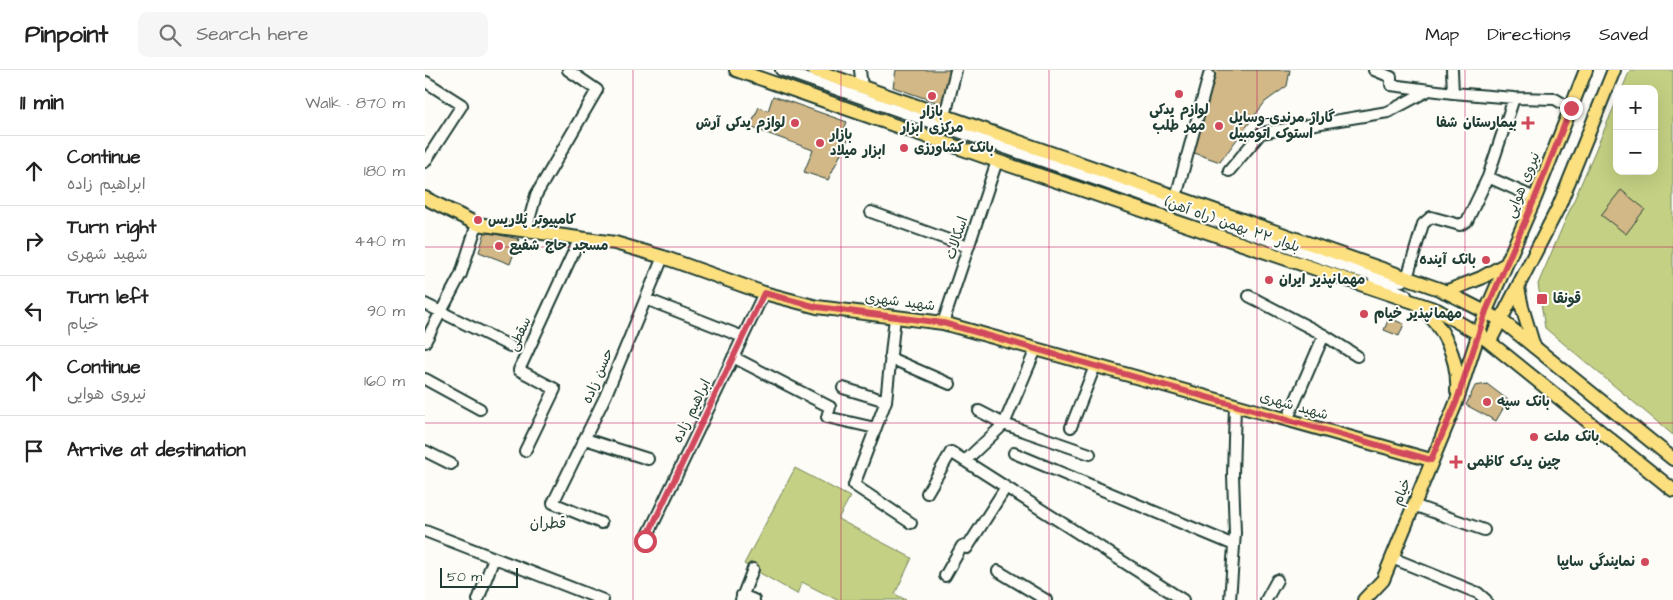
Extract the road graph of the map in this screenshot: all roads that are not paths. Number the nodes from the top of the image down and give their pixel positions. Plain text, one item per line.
1 (568, 70) edge
2 (736, 70) edge
3 (781, 70) edge
4 (814, 70) edge
5 (860, 70) edge
6 (956, 70) edge
7 (1374, 70) edge
8 (1452, 70) edge
9 (1586, 70) edge
10 (1614, 70) edge
11 (1209, 75) dead end
12 (426, 82) dead end
13 (862, 87) junction
14 (1429, 90) junction
15 (1453, 93) junction
16 (1514, 98) junction
17 (1571, 108) junction
18 (945, 116) junction
19 (997, 161) junction
20 (425, 162) edge
21 (1229, 171) dead end
22 (1488, 177) junction
23 (1177, 197) junction
24 (425, 198) edge
25 (1535, 198) junction
26 (871, 212) dead end
27 (477, 224) junction
28 (526, 231) junction
29 (579, 238) junction
30 (969, 247) junction
31 (663, 257) junction
32 (1506, 264) junction
33 (1358, 271) junction
34 (1407, 278) junction
35 (1518, 288) junction
36 (1444, 291) junction
37 (764, 293) junction
38 (1249, 296) dead end
39 (646, 299) junction
40 (1414, 302) junction
41 (425, 304) edge
42 (1437, 310) junction
43 (1486, 311) junction
44 (440, 312) junction
45 (895, 317) junction
46 (1501, 320) junction
47 (943, 323) junction
48 (1478, 333) junction
49 (1325, 335) junction
50 (743, 337) junction
51 (1489, 341) junction
52 (425, 342) edge
53 (510, 346) dead end
54 (1534, 347) junction
55 (1036, 349) junction
56 (1357, 356) dead end
57 (733, 357) junction
58 (890, 358) junction
59 (1095, 366) junction
60 (425, 379) edge
61 (949, 384) dead end
62 (843, 388) dead end
63 (886, 401) junction
64 (1456, 403) junction
65 (1235, 405) junction
66 (480, 409) dead end
67 (979, 411) dead end
68 (1287, 420) junction
69 (1004, 424) junction
70 (1071, 427) dead end
71 (875, 428) junction
72 (585, 439) junction
73 (425, 451) edge
74 (525, 451) dead end
75 (1014, 453) dead end
76 (1090, 454) dead end
77 (648, 459) dead end
78 (1673, 459) edge
79 (1431, 460) junction
80 (965, 461) junction
81 (451, 464) dead end
82 (1006, 487) junction
83 (1673, 490) edge
84 (927, 492) dead end
85 (1413, 505) junction
86 (601, 523) dead end
87 (911, 523) dead end
88 (1484, 530) dead end
89 (425, 531) edge
90 (645, 541) dead end
91 (1234, 545) junction
92 (494, 558) junction
93 (1392, 558) junction
94 (753, 569) dead end
95 (999, 571) dead end
96 (945, 576) dead end
97 (1277, 580) dead end
98 (741, 598) edge
99 (478, 600) edge
100 (603, 600) edge
101 (754, 600) edge
102 (1046, 600) edge
103 (1183, 600) edge
104 (1230, 600) edge
105 (1267, 600) edge
106 (1364, 600) edge
107 (1486, 600) edge

1 - 28 street
2 - 19 main road, بلوار ۲۲ بهمن (راه آهن)
3 - 33 street
4 - 13 main road, بلوار ۲۲ بهمن (راه آهن)
5 - 13 street
6 - 18 street
7 - 14 street
8 - 15 street
9 - 17 main road, نیروی هوایی
10 - 35 main road
11 - 23 street
12 - 20 street
13 - 18 main road, بلوار ۲۲ بهمن (راه آهن)
14 - 15 street
14 - 21 street
15 - 16 street
16 - 17 street
16 - 22 street
17 - 25 main road, نیروی هوایی
18 - 23 main road, بلوار ۲۲ بهمن (راه آهن)
19 - 30 street, اسکالات
19 - 40 main road, بلوار ۲۲ بهمن (راه آهن)
22 - 25 street
22 - 34 street
23 - 34 main road, بلوار ۲۲ بهمن (راه آهن)
24 - 27 main road, شهید شهری
25 - 32 main road, نیروی هوایی
26 - 30 street
27 - 28 main road, شهید شهری
27 - 44 street
28 - 29 main road, شهید شهری
29 - 31 main road, شهید شهری
29 - 74 street, سقطی
30 - 47 street, اسکالات
31 - 37 main road, شهید شهری
31 - 39 street, حسن زاده
32 - 36 main road
32 - 43 main road, نیروی هوایی
33 - 36 street
33 - 42 street
34 - 36 main road, بلوار ۲۲ بهمن (راه آهن)
35 - 46 main road
35 - 54 main road
36 - 43 main road, بلوار ۲۲ بهمن (راه آهن)
37 - 45 main road, شهید شهری
37 - 50 street, ابراهیم زاده
38 - 49 street
39 - 50 street
39 - 72 street, حسن زاده
40 - 42 main road, بلوار ۲۲ بهمن (راه آهن)
40 - 64 main road
41 - 44 street
42 - 48 main road, بلوار ۲۲ بهمن (راه آهن)
43 - 46 main road, بلوار ۲۲ بهمن (راه آهن)
43 - 48 main road, نیروی هوایی
44 - 52 street
44 - 53 street
45 - 47 main road, شهید شهری
45 - 58 street
46 - 51 main road
46 - 54 main road
47 - 55 main road, شهید شهری
48 - 51 main road, بلوار ۲۲ بهمن (راه آهن)
48 - 64 main road, خیام
49 - 56 street
49 - 68 street
50 - 57 street, ابراهیم زاده
51 - 83 main road, بلوار ۲۲ بهمن (راه آهن)
54 - 78 main road
55 - 59 main road, شهید شهری
55 - 69 street
57 - 71 street
57 - 90 street, ابراهیم زاده
58 - 61 street
58 - 63 street
59 - 65 main road, شهید شهری
59 - 70 street
60 - 66 street
62 - 63 street
63 - 71 street
64 - 79 main road, خیام
65 - 68 main road, شهید شهری
65 - 91 street
67 - 69 street
68 - 79 main road, شهید شهری
69 - 76 street
69 - 80 street
71 - 87 street
72 - 77 street
72 - 86 street, حسن زاده
73 - 81 street
75 - 91 street
79 - 85 main road, خیام
80 - 82 street
80 - 84 street
82 - 96 street
82 - 103 street
85 - 88 street
85 - 93 main road, خیام
89 - 92 street
91 - 104 street
92 - 99 street
92 - 100 street
93 - 106 main road, خیام
93 - 107 street
94 - 98 street
95 - 102 street
97 - 105 street
98 - 101 street

